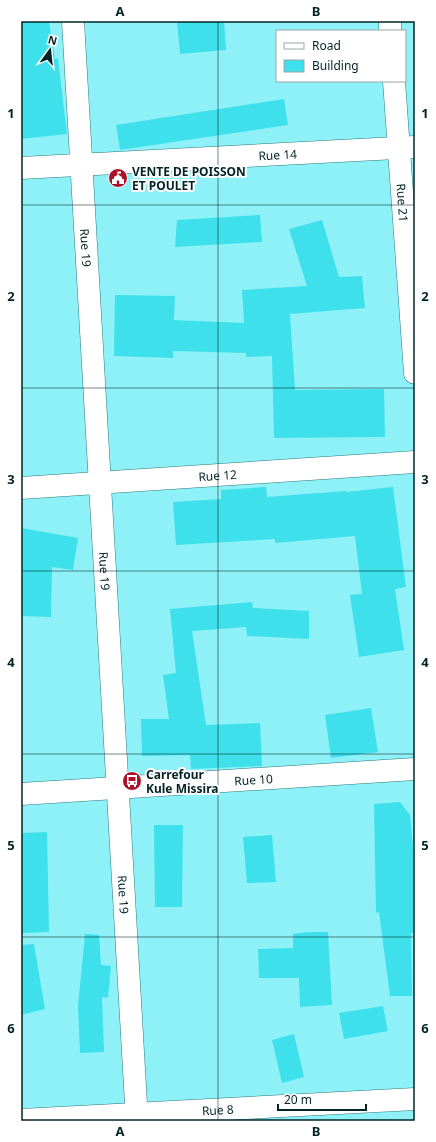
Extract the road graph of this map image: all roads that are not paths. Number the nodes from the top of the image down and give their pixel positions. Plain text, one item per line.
1 (74, 21) edge
2 (394, 82) edge
3 (406, 148) edge
4 (82, 164) junction
5 (21, 168) edge
6 (415, 373) edge
7 (415, 462) edge
8 (100, 483) junction
9 (21, 488) edge
10 (415, 769) edge
11 (118, 788) junction
12 (21, 794) edge
13 (415, 1099) edge
14 (137, 1117) edge
15 (21, 1120) edge

1 - 4 street, Rue 19
2 - 3 street, Rue 21
3 - 4 street, Rue 14
3 - 6 street, Rue 21
4 - 5 street, Rue 14
4 - 8 street, Rue 19
7 - 8 street, Rue 12
8 - 9 street, Rue 12
8 - 11 street, Rue 19
10 - 11 street, Rue 10
11 - 12 street, Rue 10
11 - 14 street, Rue 19
13 - 14 street, Rue 8
14 - 15 street, Rue 8

